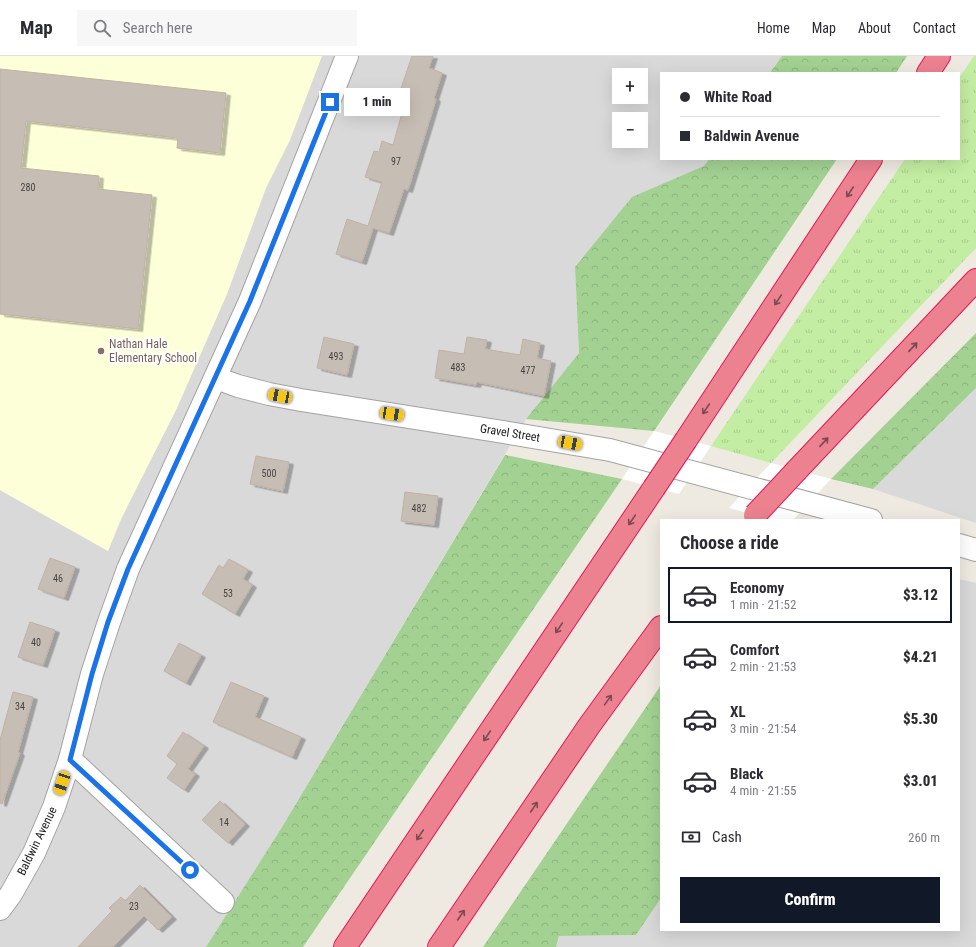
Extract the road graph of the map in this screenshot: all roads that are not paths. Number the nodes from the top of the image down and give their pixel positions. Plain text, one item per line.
1 (347, 56) edge
2 (939, 56) edge
3 (929, 72) edge
4 (870, 160) edge
5 (976, 280) edge
6 (216, 378) junction
7 (752, 517) edge
8 (867, 519) edge
9 (960, 545) edge
10 (976, 550) edge
11 (660, 628) edge
12 (70, 760) junction
13 (223, 902) dead end
14 (0, 909) edge
15 (344, 947) edge
16 (439, 947) edge

1 - 6 street, Baldwin Avenue
2 - 3 highway
4 -> 15 highway, bridge
7 -> 5 highway, bridge
6 - 8 street, Gravel Street
6 - 12 street, Baldwin Avenue
9 - 10 street
16 -> 11 highway
12 - 13 street
12 - 14 street, Baldwin Avenue

